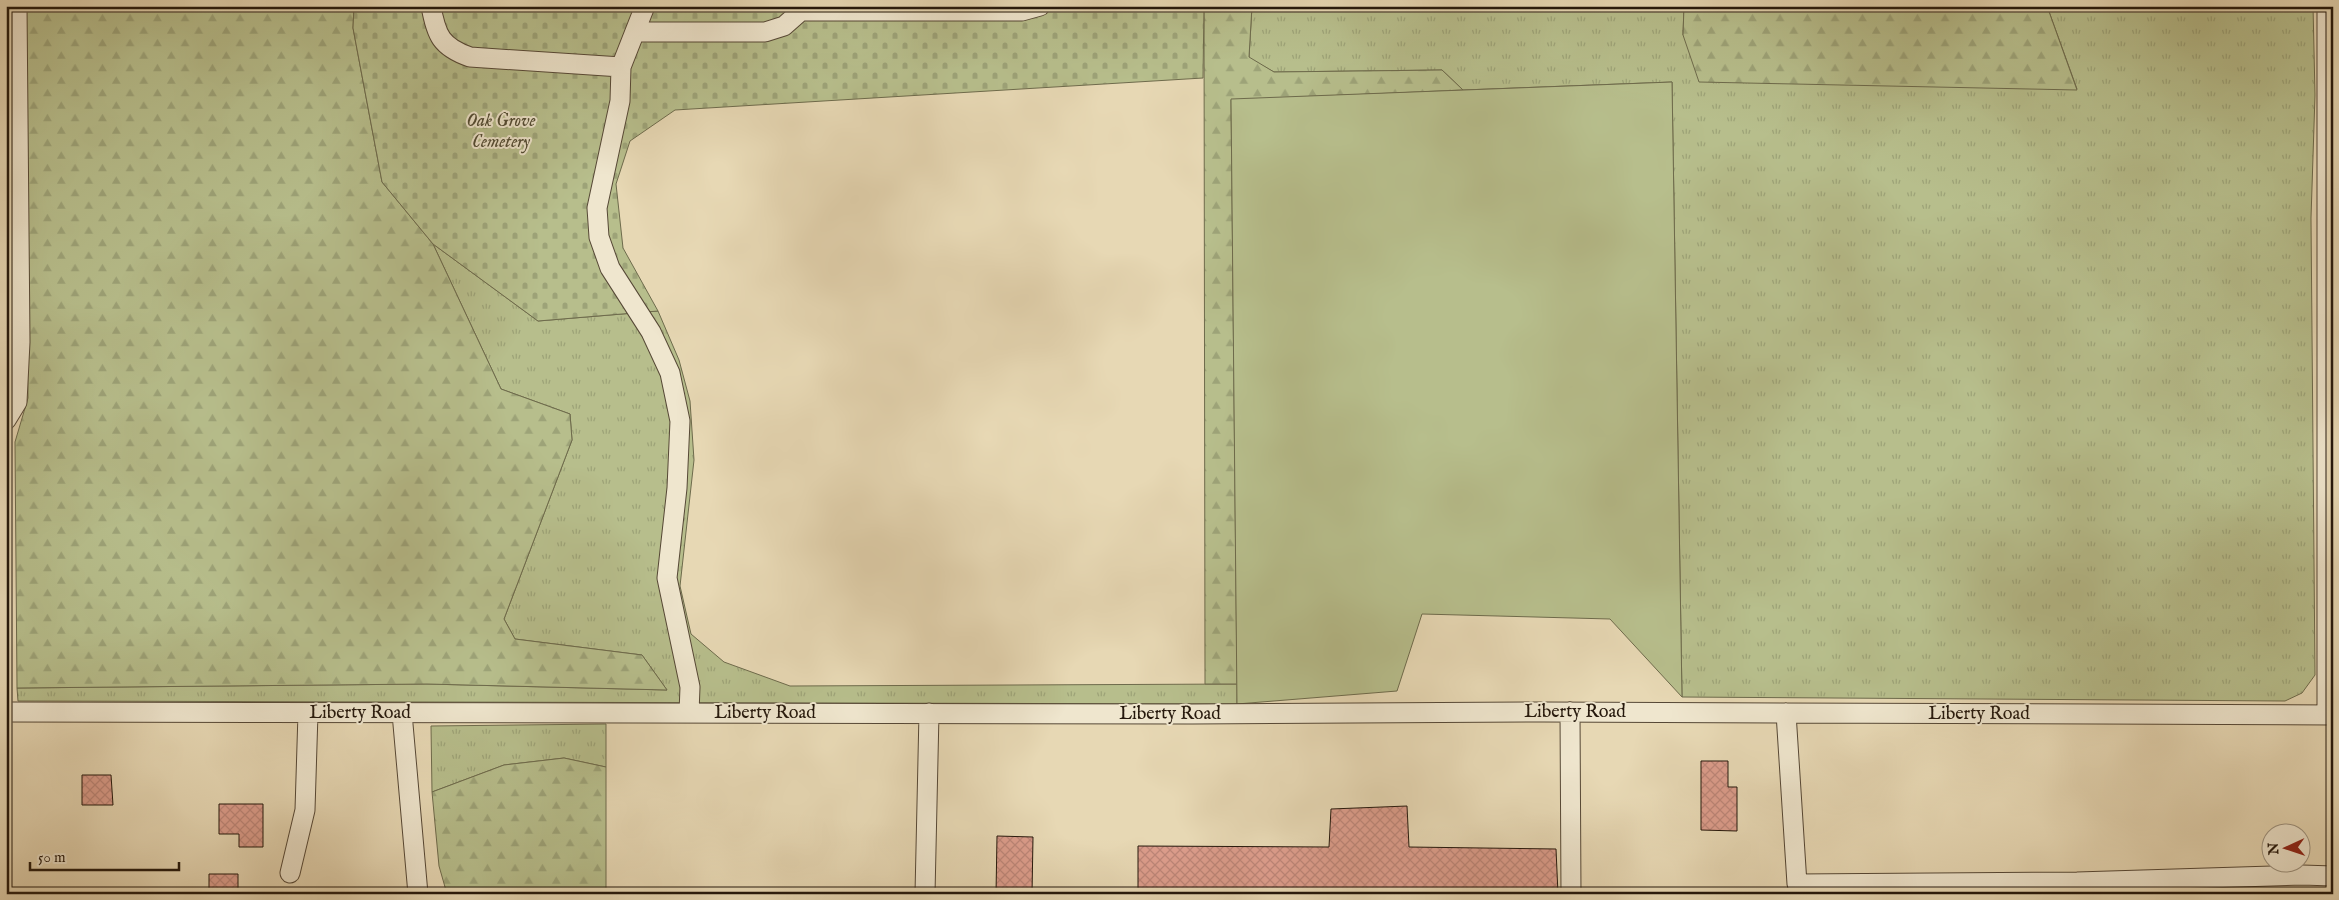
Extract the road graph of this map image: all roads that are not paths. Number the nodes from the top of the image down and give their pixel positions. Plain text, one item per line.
1 (17, 6) edge
2 (431, 6) edge
3 (645, 6) edge
4 (1040, 6) edge
5 (2327, 6) edge
6 (939, 8) edge
7 (802, 9) edge
8 (636, 32) junction
9 (621, 67) junction
10 (13, 170) edge
11 (2330, 335) edge
12 (6, 420) edge
13 (6, 712) edge
14 (1570, 712) junction
15 (308, 713) junction
16 (402, 713) junction
17 (689, 713) junction
18 (929, 713) junction
19 (1786, 713) junction
20 (2330, 715) edge
21 (290, 873) dead end
22 (2333, 876) edge
23 (2081, 888) edge
24 (1790, 889) edge
25 (418, 894) edge
26 (925, 894) edge
27 (1571, 894) edge

1 - 10 street
2 - 9 street
3 - 8 street
4 - 6 street
5 - 11 street
6 - 7 street
7 - 8 street
8 - 9 street
9 - 17 street
10 - 12 street
11 - 20 street
13 - 15 street, Liberty Road
14 - 18 street, Liberty Road
14 - 19 street, Liberty Road
14 - 27 street
15 - 16 street, Liberty Road
15 - 21 street
16 - 17 street, Liberty Road
16 - 25 street
17 - 18 street, Liberty Road
18 - 26 street
19 - 20 street, Liberty Road
19 - 24 street
22 - 23 street
23 - 24 street

